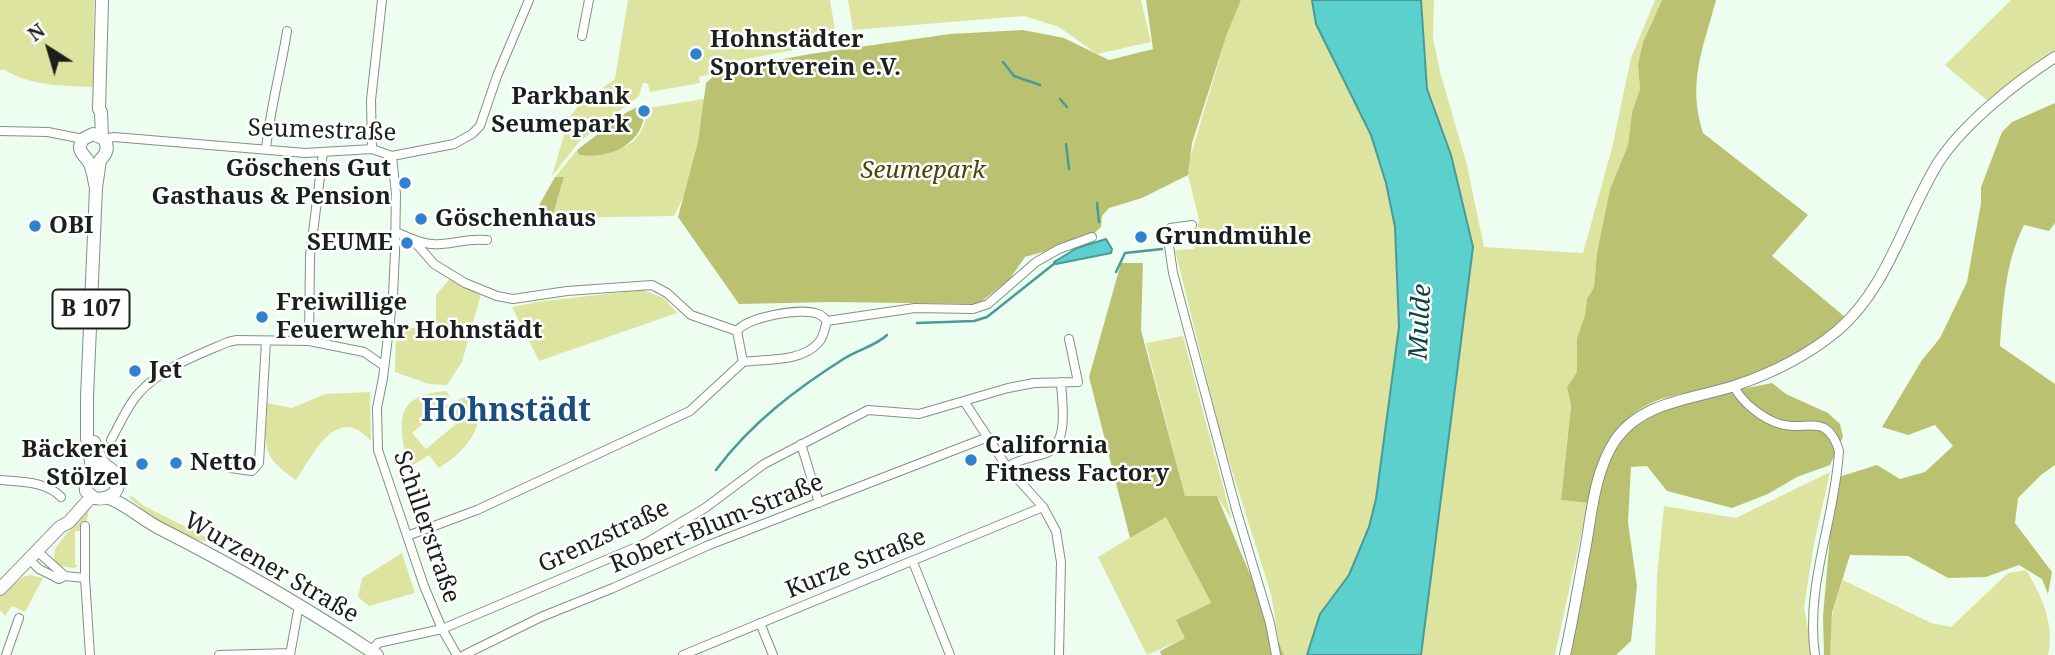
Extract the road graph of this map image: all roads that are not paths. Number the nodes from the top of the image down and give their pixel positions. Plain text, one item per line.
1 (102, 0) edge
2 (382, 0) edge
3 (529, 0) edge
4 (589, 0) edge
5 (287, 31) dead end
6 (582, 36) dead end
7 (2055, 57) edge
8 (0, 131) edge
9 (92, 139) junction
10 (266, 149) junction
11 (372, 149) junction
12 (323, 153) junction
13 (392, 156) junction
14 (94, 160) junction
15 (1192, 225) dead end
16 (396, 232) junction
17 (1092, 237) dead end
18 (413, 240) junction
19 (487, 240) dead end
20 (827, 320) junction
21 (737, 331) junction
22 (1069, 339) dead end
23 (266, 341) junction
24 (309, 341) junction
25 (743, 362) junction
26 (384, 366) junction
27 (1061, 382) junction
28 (1734, 386) junction
29 (964, 401) junction
30 (988, 437) junction
31 (111, 439) dead end
32 (800, 444) junction
33 (99, 467) junction
34 (1007, 467) junction
35 (230, 468) dead end
36 (0, 480) edge
37 (88, 492) junction
38 (113, 492) junction
39 (61, 497) dead end
40 (819, 503) junction
41 (1043, 507) junction
42 (85, 526) dead end
43 (407, 536) junction
44 (34, 556) junction
45 (913, 562) junction
46 (85, 578) junction
47 (0, 589) edge
48 (299, 605) junction
49 (19, 618) dead end
50 (760, 624) junction
51 (442, 629) junction
52 (374, 653) edge
53 (290, 654) edge
54 (6, 655) edge
55 (90, 655) edge
56 (219, 655) edge
57 (457, 655) edge
58 (464, 655) edge
59 (683, 655) edge
60 (773, 655) edge
61 (950, 655) edge
62 (1059, 655) edge
63 (1276, 655) edge
64 (1565, 655) edge
65 (1815, 655) edge

1 - 9 main road, Wurzener Straße / B 107
2 - 11 street
3 - 13 street, Seumestraße
4 - 6 street
5 - 10 street
7 - 28 main road
8 - 9 street
9 - 10 street, Seumestraße
9 - 14 main road, Wurzener Straße / B 107
9 - 14 main road, Wurzener Straße / B 107
10 - 12 street, Seumestraße
11 - 12 street, Seumestraße
11 - 13 street, Seumestraße
12 - 24 street
13 - 16 street, Schillerstraße
14 - 33 main road, Wurzener Straße / B 107
15 - 63 street
16 - 18 street
16 - 26 street, Schillerstraße
17 - 20 street
18 - 19 street
18 - 21 street
20 - 21 street
20 - 25 street
21 - 25 street
22 - 27 street
23 - 24 street
23 - 31 street
23 - 35 street
24 - 26 street
25 - 43 street
26 - 43 street, Schillerstraße
27 - 29 street, Grenzstraße
27 - 34 street
28 - 64 main road
28 - 65 street
29 - 30 street
29 - 32 street, Grenzstraße
30 - 34 street
30 - 40 street, Robert-Blum-Straße
32 - 40 street
32 - 51 street, Grenzstraße
33 - 37 main road, Wurzener Straße / B 107
33 - 38 main road, Wurzener Straße / B 107
34 - 41 street
36 - 39 street
37 - 38 main road
37 - 44 main road, Wurzener Straße
38 - 48 main road, Wurzener Straße / B 107
40 - 58 street, Robert-Blum-Straße
41 - 45 street, Kurze Straße
41 - 62 street
42 - 46 street
43 - 51 street, Schillerstraße
44 - 46 street
44 - 47 main road, Wurzener Straße
45 - 50 street, Kurze Straße
45 - 61 street
46 - 55 street
48 - 52 main road, Wurzener Straße / B 107
48 - 53 street
49 - 54 street
50 - 59 street, Kurze Straße
50 - 60 street
51 - 52 street, Grenzstraße
51 - 57 street, Schillerstraße
53 - 56 street

